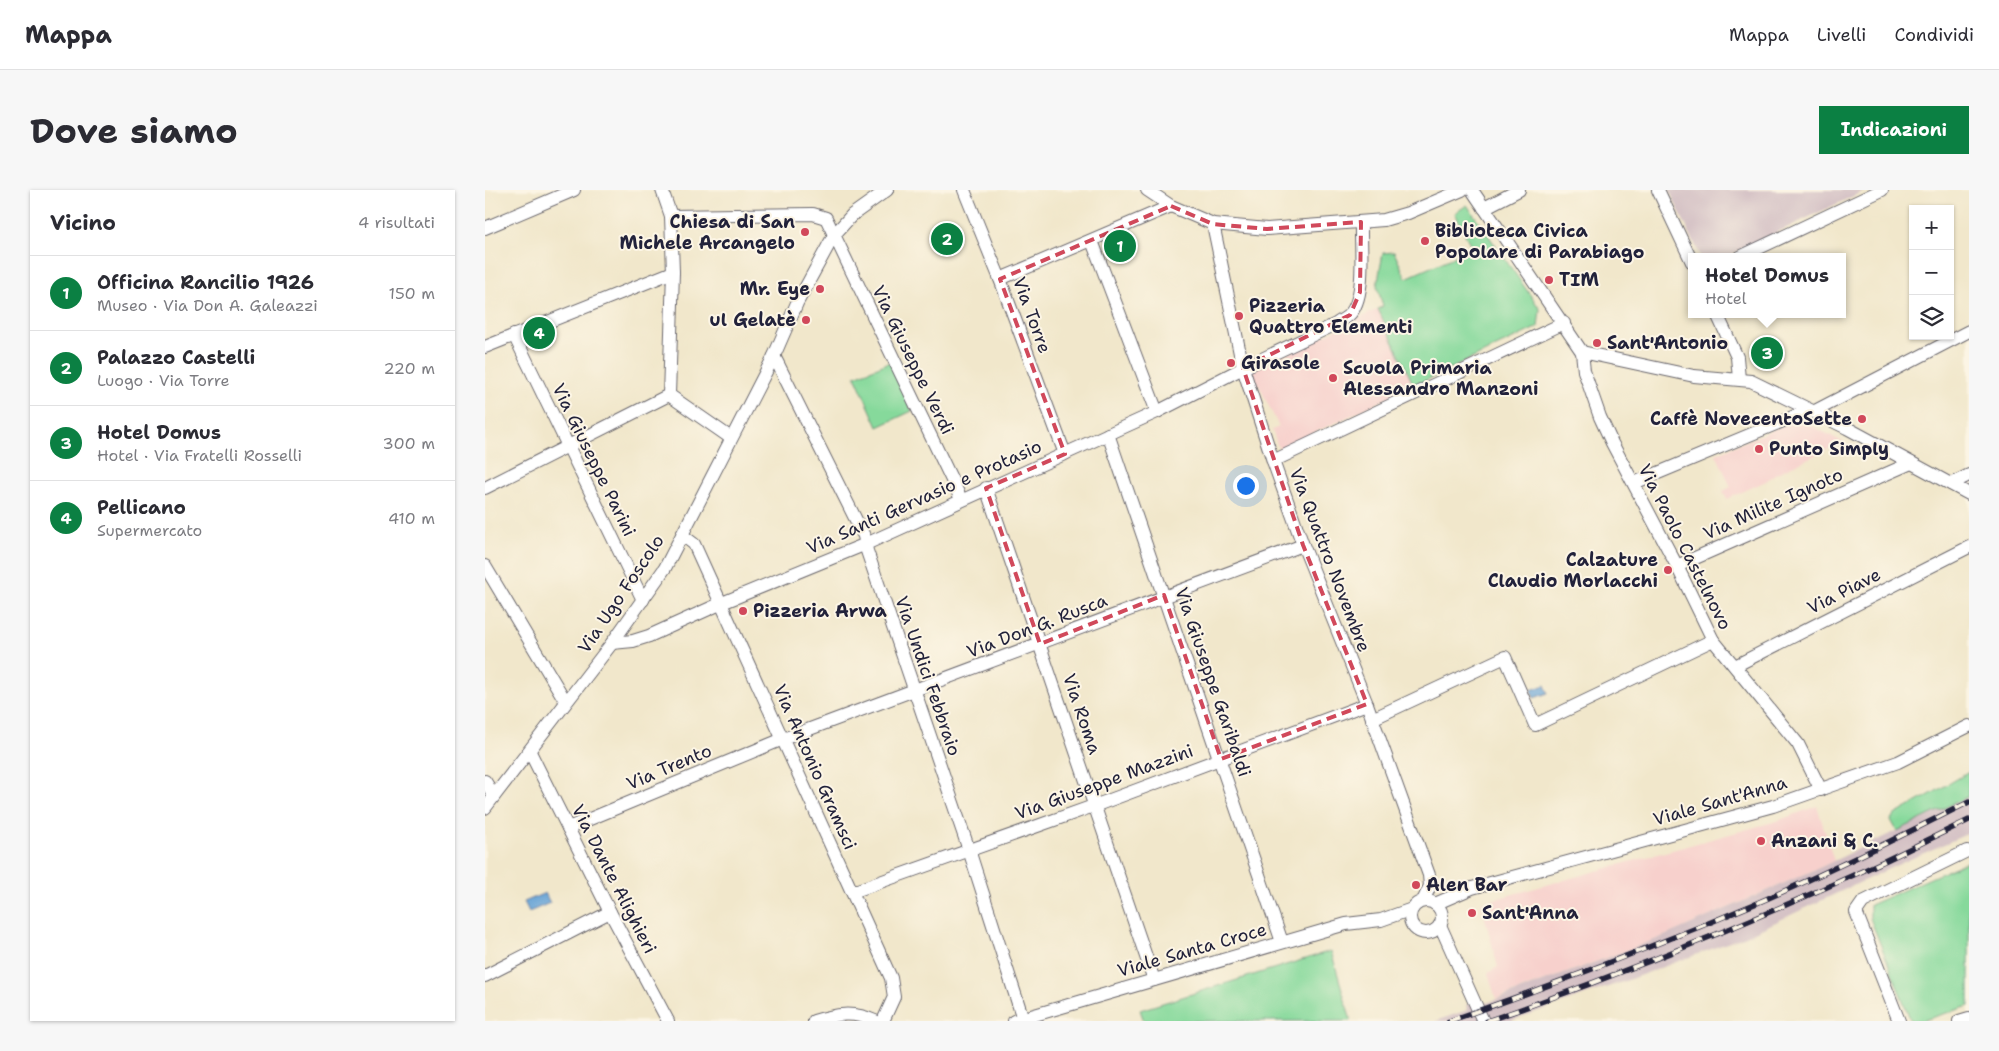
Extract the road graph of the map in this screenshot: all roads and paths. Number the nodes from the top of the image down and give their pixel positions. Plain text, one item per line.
1 (574, 190) edge
2 (662, 190) edge
3 (887, 190) edge
4 (964, 190) edge
5 (1147, 190) edge
6 (1462, 190) edge
7 (1473, 190) edge
8 (1519, 190) edge
9 (1658, 190) edge
10 (1881, 190) edge
11 (1171, 206) junction
12 (1484, 208) junction
13 (671, 216) junction
14 (1361, 222) junction
15 (1213, 224) junction
16 (485, 228) edge
17 (834, 235) junction
18 (1092, 241) junction
19 (1747, 253) edge
20 (1688, 254) edge
21 (673, 272) junction
22 (1000, 279) junction
23 (1719, 318) edge
24 (1564, 323) junction
25 (1969, 331) edge
26 (514, 335) junction
27 (485, 346) edge
28 (1582, 352) junction
29 (774, 356) junction
30 (1243, 368) junction
31 (1739, 379) junction
32 (669, 395) junction
33 (1815, 411) junction
34 (1157, 412) junction
35 (1108, 434) junction
36 (731, 438) junction
37 (569, 447) junction
38 (1065, 454) junction
39 (1273, 461) junction
40 (1911, 463) junction
41 (1969, 475) edge
42 (1634, 482) junction
43 (1951, 484) junction
44 (485, 488) edge
45 (986, 488) junction
46 (1969, 494) edge
47 (961, 499) junction
48 (683, 535) junction
49 (866, 544) junction
50 (1303, 544) junction
51 (1969, 547) edge
52 (485, 566) edge
53 (1677, 566) junction
54 (1164, 596) junction
55 (643, 600) junction
56 (722, 603) junction
57 (1713, 640) junction
58 (612, 643) junction
59 (1040, 644) junction
60 (1735, 666) junction
61 (915, 691) junction
62 (565, 702) junction
63 (1367, 704) junction
64 (1372, 719) junction
65 (1969, 726) edge
66 (783, 739) junction
67 (530, 752) junction
68 (1221, 759) junction
69 (485, 782) edge
70 (1821, 790) junction
71 (494, 796) junction
72 (1094, 805) junction
73 (485, 808) edge
74 (569, 828) junction
75 (969, 850) junction
76 (1967, 851) dead end
77 (1473, 888) junction
78 (852, 892) junction
79 (1429, 902) junction
80 (1412, 910) junction
81 (610, 912) junction
82 (1381, 920) junction
83 (1441, 922) junction
84 (1414, 927) junction
85 (1429, 932) junction
86 (1282, 942) junction
87 (1449, 948) junction
88 (485, 976) edge
89 (1154, 980) junction
90 (1969, 1018) edge
91 (1019, 1020) edge
92 (668, 1021) edge
93 (814, 1021) edge
94 (875, 1021) edge
95 (883, 1021) edge
96 (1483, 1021) edge
97 (1899, 1021) edge
98 (1959, 1021) edge

1 - 16 street
2 - 13 street
3 - 17 street, Via Ugo Foscolo
4 - 22 street, Via Torre
5 - 11 street
6 - 14 street
7 - 12 street
8 - 12 street
9 - 20 street
10 - 19 street
11 - 15 street
11 - 18 street
12 - 24 street
13 - 17 street, Via Giuseppe Verdi
13 - 21 street
14 - 15 street
14 - 30 street, Via Santi Gervasio e Protasio
15 - 30 street, Via Quattro Novembre
17 - 29 street, Via Ugo Foscolo
17 - 47 street, Via Giuseppe Verdi
18 - 22 street
18 - 34 street
21 - 26 street
21 - 32 street
22 - 38 street, Via Torre
23 - 31 street
24 - 28 street
24 - 39 street
25 - 33 street
26 - 27 street
26 - 37 street, Via Giuseppe Parini
28 - 31 street
28 - 42 street, Via Paolo Castelnovo
29 - 36 street, Via Ugo Foscolo
29 - 49 street, Via Undici Febbraio
30 - 34 street, Via Santi Gervasio e Protasio
30 - 39 street, Via Quattro Novembre
31 - 33 street
32 - 36 street
32 - 37 street
33 - 40 street
33 - 42 street
34 - 35 street, Via Santi Gervasio e Protasio
35 - 38 street, Via Santi Gervasio e Protasio
35 - 54 street, Via Giuseppe Garibaldi
36 - 48 street, Via Ugo Foscolo
37 - 44 street
37 - 55 street, Via Giuseppe Parini
38 - 45 street, Via Santi Gervasio e Protasio
39 - 50 street, Via Quattro Novembre
40 - 43 street
40 - 53 street, Via Milite Ignoto
41 - 43 street
42 - 53 street, Via Paolo Castelnovo
43 - 46 street
45 - 47 street, Via Santi Gervasio e Protasio
45 - 59 street, Via Roma
47 - 49 street, Via Santi Gervasio e Protasio
48 - 55 street, Via Ugo Foscolo
48 - 56 street, Via Antonio Gramsci
49 - 56 street, Via Santi Gervasio e Protasio
49 - 61 street, Via Undici Febbraio
50 - 54 street, Via Don G. Rusca
50 - 63 street, Via Quattro Novembre
51 - 60 street, Via Piave
52 - 62 street
53 - 57 street, Via Paolo Castelnovo
54 - 59 street, Via Don G. Rusca
54 - 68 street, Via Giuseppe Garibaldi
55 - 58 street, Via Ugo Foscolo
56 - 58 street, Via Santi Gervasio e Protasio
56 - 66 street, Via Antonio Gramsci
57 - 60 street, Via Paolo Castelnovo
57 - 64 street
58 - 62 street, Via Ugo Foscolo
59 - 61 street, Via Don G. Rusca
59 - 72 street, Via Roma
60 - 70 street, Via Paolo Castelnovo
61 - 66 street, Via Don G. Rusca
61 - 75 street, Via Undici Febbraio
62 - 67 street, Via Ugo Foscolo
63 - 64 street, Via Quattro Novembre
63 - 68 street, Via Giuseppe Mazzini
64 - 79 street, Via Quattro Novembre
65 - 70 street, Viale Sant'Anna
66 - 74 street, Via Trento
66 - 78 street, Via Antonio Gramsci
67 - 71 street, Via Ugo Foscolo
67 - 74 street, Via Dante Alighieri
68 - 72 street, Via Giuseppe Mazzini
68 - 86 street, Via Giuseppe Garibaldi
69 - 71 street
70 - 77 street, Viale Sant'Anna
71 - 73 street, Via Ugo Foscolo
72 - 75 street, Via Giuseppe Mazzini
72 - 89 street, Via Roma
74 - 81 street, Via Dante Alighieri
75 - 78 street, Via Giuseppe Mazzini
75 - 91 street, Via Undici Febbraio
76 - 97 street
77 - 79 street, Viale Sant'Anna
77 - 83 street, Viale Sant'Anna
78 - 95 street, Via Antonio Gramsci
79 - 80 street
79 - 83 street
80 - 82 street, Viale Santa Croce
80 - 84 street
81 - 88 street
81 - 92 street, Via Dante Alighieri
82 - 84 street, Viale Santa Croce
82 - 86 street, Viale Santa Croce
83 - 85 street
83 - 87 street
84 - 85 street
85 - 87 street
86 - 89 street, Viale Santa Croce
87 - 96 street
89 - 91 street, Viale Santa Croce
90 - 98 street
93 - 94 street

